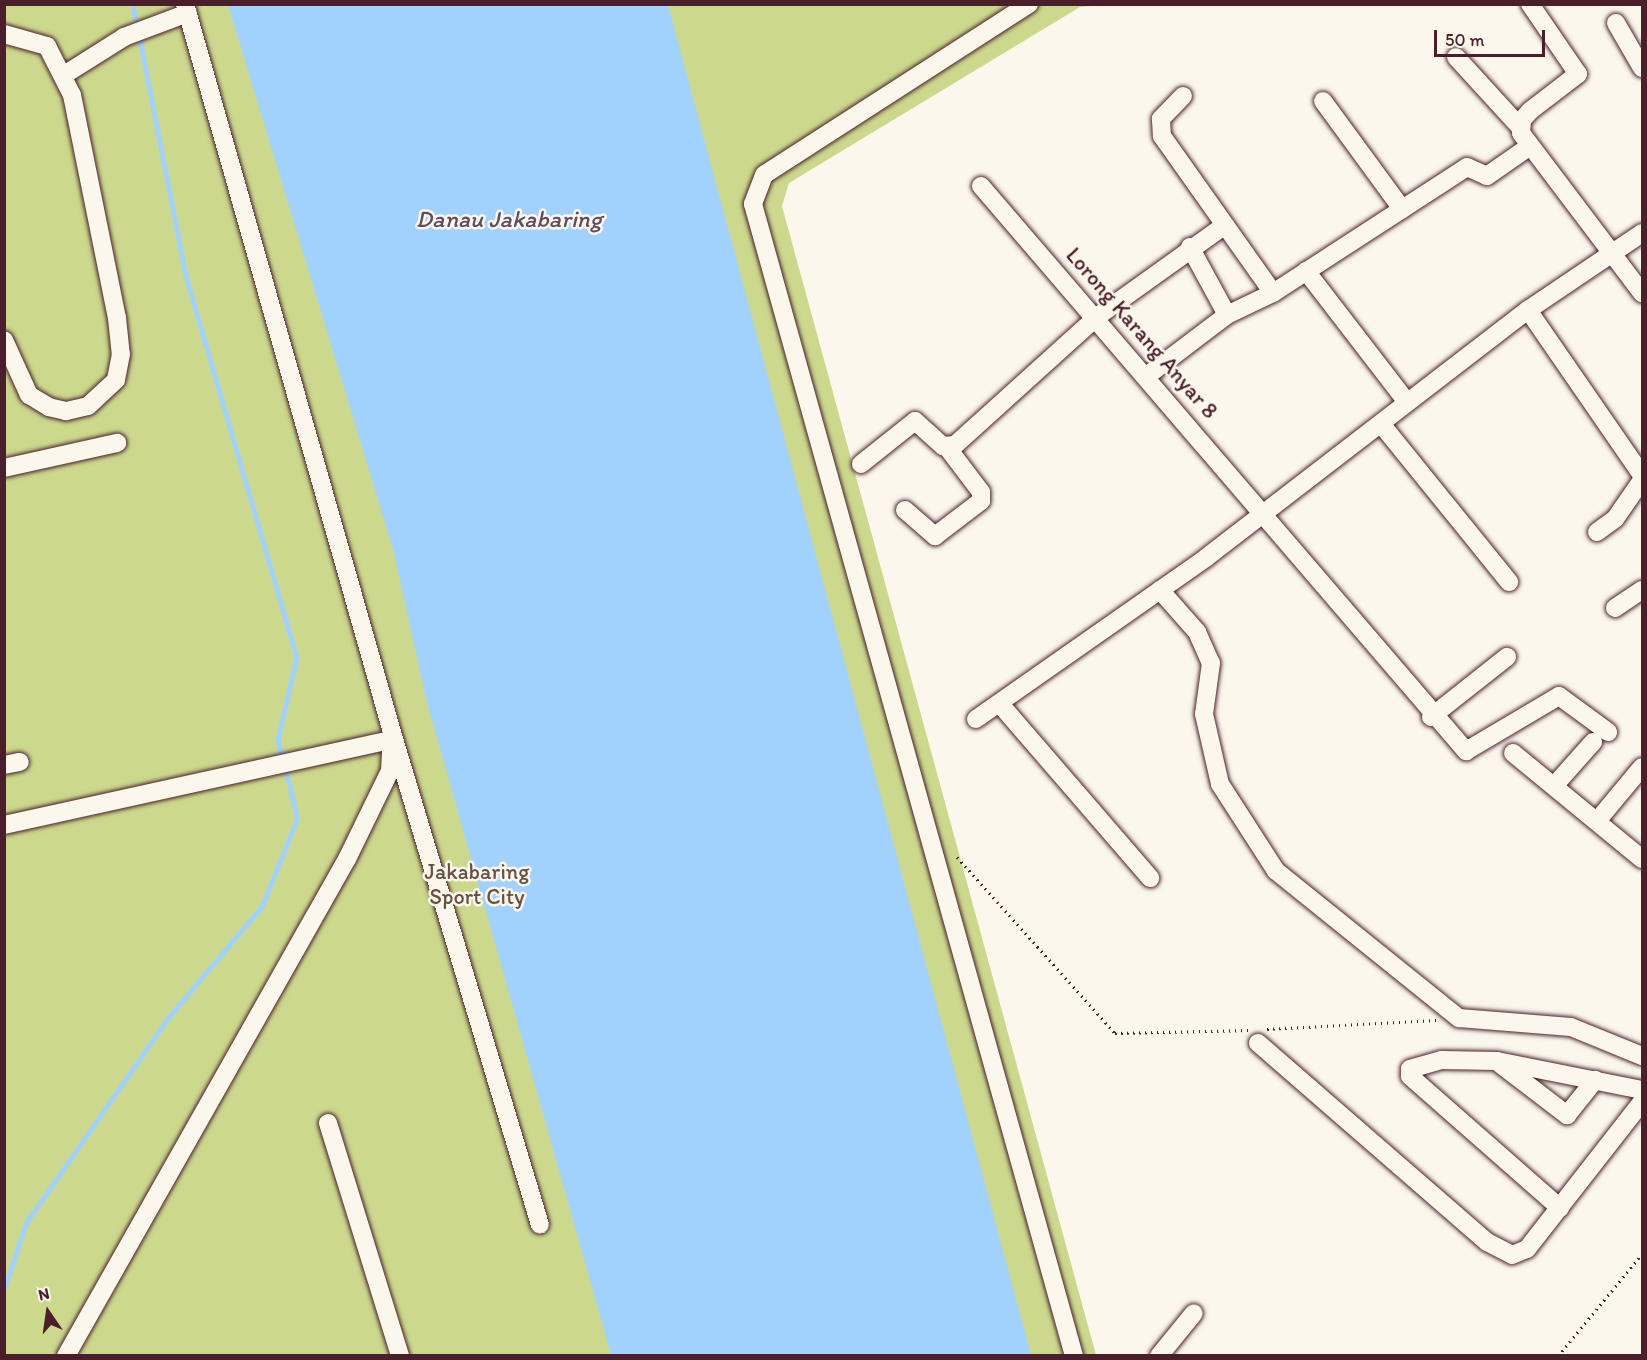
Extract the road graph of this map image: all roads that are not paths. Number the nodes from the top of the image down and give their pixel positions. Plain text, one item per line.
1 (1029, 4) edge
2 (1530, 4) edge
3 (187, 9) edge
4 (1616, 23) dead end
5 (4, 34) edge
6 (1456, 57) dead end
7 (1642, 68) edge
8 (64, 75) junction
9 (1184, 96) dead end
10 (1323, 101) dead end
11 (1520, 127) junction
12 (1530, 146) junction
13 (981, 186) dead end
14 (1402, 209) junction
15 (1225, 225) junction
16 (1642, 233) edge
17 (1190, 247) junction
18 (1613, 249) junction
19 (1306, 271) junction
20 (1273, 293) junction
21 (1642, 293) edge
22 (1528, 310) junction
23 (1227, 315) junction
24 (1098, 316) junction
25 (4, 340) edge
26 (1148, 375) junction
27 (1407, 402) junction
28 (1382, 425) junction
29 (117, 444) dead end
30 (947, 447) junction
31 (861, 464) dead end
32 (4, 468) edge
33 (1642, 474) edge
34 (1642, 480) edge
35 (905, 510) dead end
36 (1263, 513) junction
37 (1598, 532) dead end
38 (1509, 582) dead end
39 (1160, 590) junction
40 (1642, 590) edge
41 (1615, 608) dead end
42 (1506, 657) dead end
43 (1000, 704) junction
44 (1431, 717) junction
45 (976, 719) dead end
46 (1608, 732) dead end
47 (390, 740) junction
48 (1593, 742) dead end
49 (1513, 753) dead end
50 (1642, 767) edge
51 (1554, 786) junction
52 (1597, 821) junction
53 (4, 825) edge
54 (1642, 858) edge
55 (1150, 878) dead end
56 (1258, 1043) dead end
57 (1642, 1056) edge
58 (1497, 1062) junction
59 (1595, 1080) junction
60 (1642, 1090) edge
61 (1642, 1102) edge
62 (328, 1123) dead end
63 (1560, 1208) junction
64 (540, 1225) dead end
65 (1194, 1313) dead end
66 (66, 1356) edge
67 (400, 1356) edge
68 (1074, 1356) edge
69 (1159, 1356) edge

1 - 68 street
2 - 11 street
3 - 8 street
3 - 47 street
4 - 7 street
5 - 8 street
6 - 11 street
8 - 25 street
9 - 15 street
10 - 14 street
11 - 12 street
12 - 14 street
12 - 18 street
13 - 24 street, Lorong Karang Anyar 8
14 - 19 street
15 - 17 street
15 - 20 street
16 - 18 street
17 - 23 street
17 - 24 street
18 - 21 street
18 - 22 street
19 - 20 street
19 - 27 street
20 - 23 street
22 - 27 street
22 - 33 street
23 - 26 street
24 - 26 street, Lorong Karang Anyar 8
24 - 30 street
26 - 36 street, Lorong Karang Anyar 8
27 - 28 street
28 - 36 street
28 - 38 street
29 - 32 street
30 - 31 street
30 - 35 street
34 - 37 street
36 - 39 street
36 - 44 street, Lorong Karang Anyar 8
39 - 43 street
39 - 57 street
40 - 41 street
42 - 44 street
43 - 45 street
43 - 55 street
44 - 46 street, Lorong Karang Anyar 8
47 - 53 street
47 - 64 street
47 - 66 street
48 - 51 street
49 - 51 street
50 - 52 street
51 - 52 street
52 - 54 street
56 - 63 street
58 - 59 street
58 - 59 street
58 - 63 street
59 - 60 street
61 - 63 street
62 - 67 street
65 - 69 street

